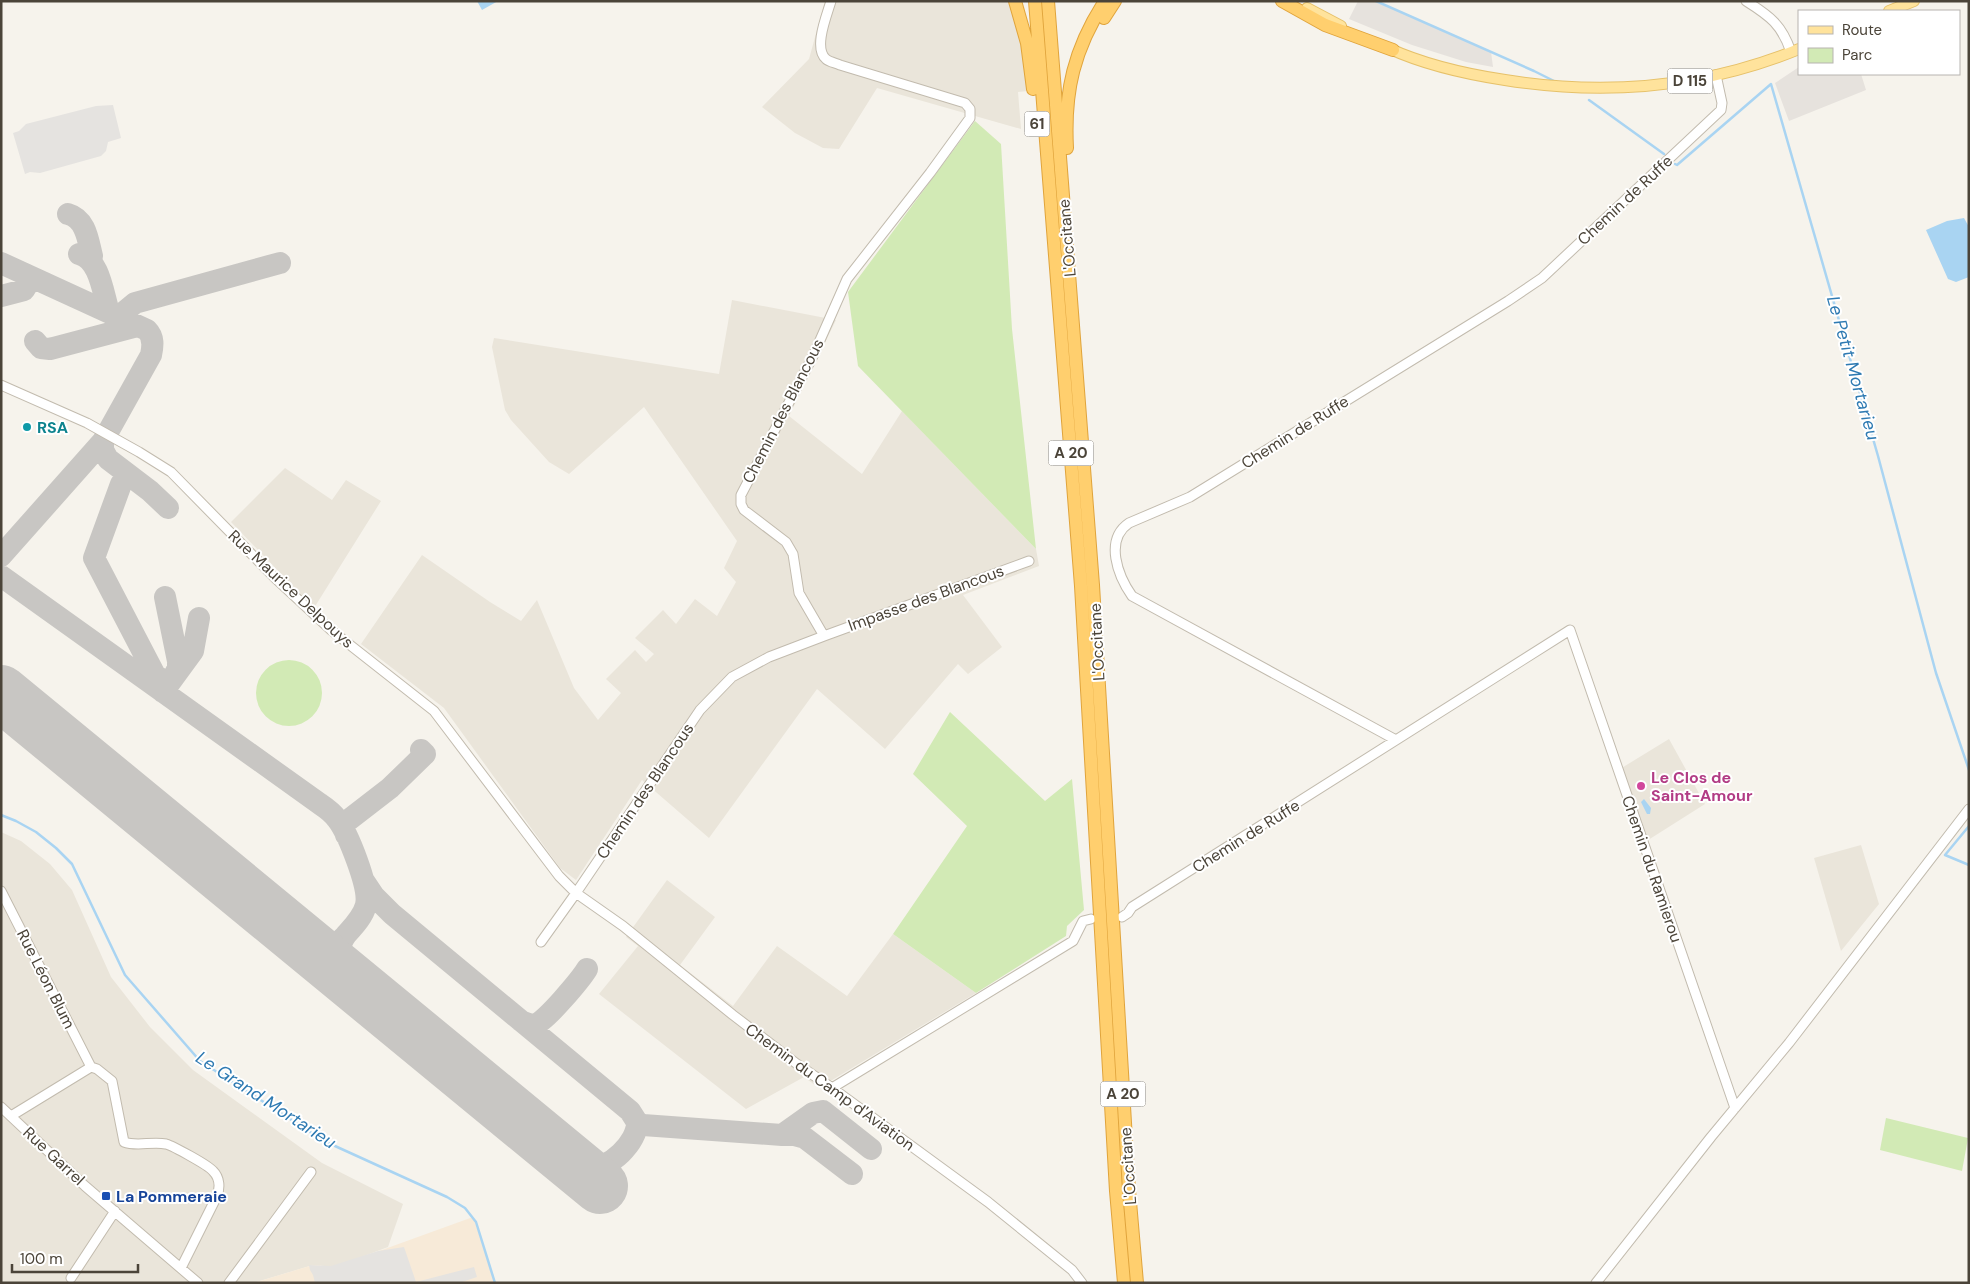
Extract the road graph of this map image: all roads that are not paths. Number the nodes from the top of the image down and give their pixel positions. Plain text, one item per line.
1 (831, 1) edge
2 (1015, 1) edge
3 (1035, 1) edge
4 (1048, 1) edge
5 (1105, 1) edge
6 (1116, 1) edge
7 (1282, 1) edge
8 (1295, 1) edge
9 (1746, 1) edge
10 (1914, 1) edge
11 (1892, 10) edge
12 (1393, 50) junction
13 (1795, 50) edge
14 (1716, 75) junction
15 (1068, 94) junction
16 (1054, 248) junction
17 (1070, 276) junction
18 (1, 385) edge
19 (1028, 561) dead end
20 (1570, 630) joint
21 (824, 636) junction
22 (1396, 740) junction
23 (1968, 809) edge
24 (1, 891) edge
25 (576, 893) junction
26 (1122, 917) dead end
27 (1091, 919) dead end
28 (541, 942) dead end
29 (91, 1067) junction
30 (832, 1088) junction
31 (1, 1107) edge
32 (1735, 1108) junction
33 (10, 1116) junction
34 (311, 1172) dead end
35 (116, 1211) junction
36 (180, 1268) junction
37 (72, 1278) dead end
38 (198, 1283) edge
39 (228, 1283) edge
40 (1082, 1283) edge
41 (1124, 1283) edge
42 (1137, 1283) edge
43 (1596, 1283) edge

1 - 21 street, Chemin des Blancous
2 - 16 highway, 61
3 - 16 highway, L'Occitane / A 20
4 - 17 highway, L'Occitane / A 20
5 - 15 highway, 61
6 - 15 highway, 61
7 - 12 highway
8 - 12 main road, D 115
9 - 13 street
10 - 11 main road
12 - 14 main road, D 115
13 - 14 main road, D 115
14 - 22 street, Chemin de Ruffe
15 - 17 highway, 61
16 - 41 highway, L'Occitane / A 20
17 - 42 highway, L'Occitane / A 20
18 - 25 street, Rue Maurice Delpouys
19 - 21 street, Impasse des Blancous
20 - 22 street, Chemin de Ruffe
20 - 32 street, Chemin du Ramierou
21 - 25 street, Chemin des Blancous
22 - 26 street, Chemin de Ruffe
23 - 32 street
24 - 29 street, Rue Léon Blum
25 - 28 street, Chemin des Blancous
25 - 30 street, Chemin du Camp d'Aviation
27 - 30 street
29 - 33 street
29 - 36 street, Rue Léon Blum
30 - 40 street, Chemin du Camp d'Aviation
31 - 33 street, Rue Garrel
32 - 43 street
33 - 35 street, Rue Garrel
34 - 39 street
35 - 36 street, Rue Garrel
35 - 37 street
36 - 38 street, Rue Garrel

